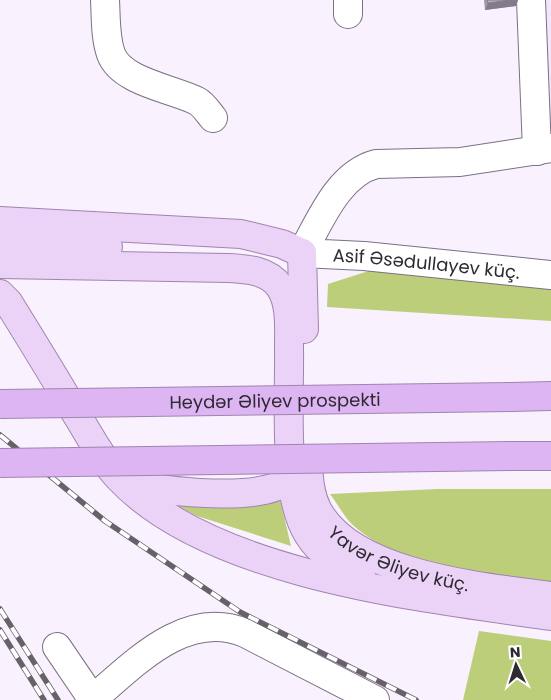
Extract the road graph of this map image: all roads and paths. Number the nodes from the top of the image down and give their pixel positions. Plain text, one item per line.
1 (105, 0) edge
2 (531, 0) edge
3 (213, 118) dead end
4 (544, 150) edge
5 (0, 221) edge
6 (0, 244) edge
7 (302, 253) junction
8 (0, 264) edge
9 (551, 275) edge
10 (0, 294) edge
11 (551, 396) edge
12 (0, 404) edge
13 (308, 453) junction
14 (551, 456) edge
15 (0, 464) edge
16 (118, 476) junction
17 (292, 477) junction
18 (387, 590) junction
19 (551, 596) edge
20 (551, 616) edge
21 (56, 647) dead end
22 (93, 700) edge
23 (375, 700) edge

1 - 3 street
2 - 4 street
4 - 7 street
5 - 7 main road
6 - 7 main road
7 - 9 street, Asif Əsədullayev küç.
7 - 13 main road, Yavər Əliyev küç.
8 - 17 main road
10 - 16 main road, Yavər Əliyev küç.
11 - 12 highway, Heydər Əliyev prospekti, bridge
13 - 17 main road
13 - 19 main road, Yavər Əliyev küç.
14 - 15 highway, bridge
16 - 17 main road
16 - 18 main road, Yavər Əliyev küç.
17 - 18 main road
18 - 20 main road, Yavər Əliyev küç.
21 - 22 street
22 - 23 street

